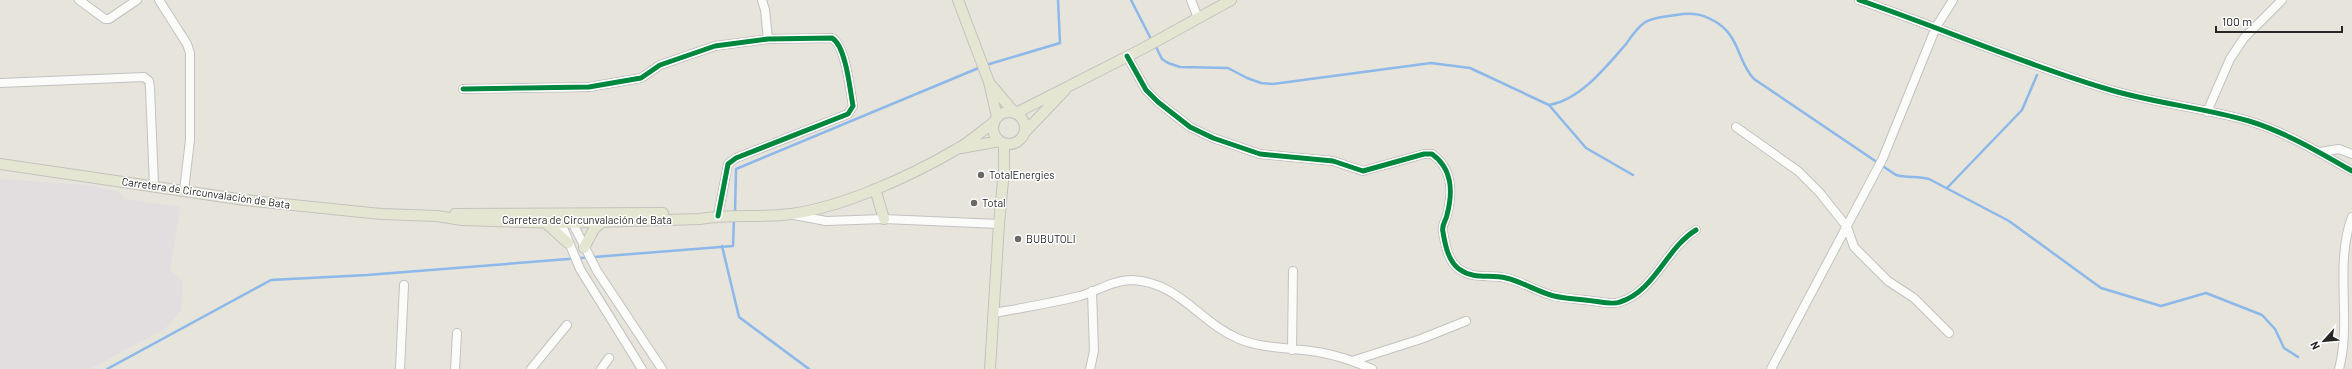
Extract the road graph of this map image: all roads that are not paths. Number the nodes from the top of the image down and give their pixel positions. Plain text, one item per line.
1 (78, 0) edge
2 (137, 0) edge
3 (158, 0) edge
4 (762, 0) edge
5 (958, 0) edge
6 (1191, 0) edge
7 (1231, 0) edge
8 (1859, 0) edge
9 (1953, 0) edge
10 (2282, 0) edge
11 (1198, 18) junction
12 (1936, 26) junction
13 (768, 39) junction
14 (1127, 56) junction
15 (988, 78) junction
16 (0, 83) edge
17 (1070, 85) junction
18 (463, 89) dead end
19 (1014, 112) junction
20 (2207, 112) junction
21 (995, 120) junction
22 (1736, 128) dead end
23 (1025, 132) junction
24 (1002, 142) junction
25 (1015, 144) junction
26 (958, 149) junction
27 (2320, 152) junction
28 (2352, 154) edge
29 (0, 164) edge
30 (1004, 170) junction
31 (2352, 171) edge
32 (154, 185) junction
33 (875, 189) junction
34 (184, 190) junction
35 (791, 214) junction
36 (437, 216) junction
37 (718, 216) junction
38 (2352, 217) edge
39 (559, 218) junction
40 (570, 218) junction
41 (884, 220) junction
42 (546, 222) junction
43 (603, 222) junction
44 (998, 224) junction
45 (1847, 227) junction
46 (1696, 230) dead end
47 (569, 245) junction
48 (585, 249) junction
49 (1293, 271) dead end
50 (404, 285) dead end
51 (1092, 291) junction
52 (994, 313) junction
53 (1466, 321) dead end
54 (567, 325) dead end
55 (458, 333) dead end
56 (1950, 333) dead end
57 (1292, 350) junction
58 (609, 358) dead end
59 (1352, 361) junction
60 (400, 369) edge
61 (455, 369) edge
62 (532, 369) edge
63 (601, 369) edge
64 (642, 369) edge
65 (662, 369) edge
66 (990, 369) edge
67 (1090, 369) edge
68 (1372, 369) edge
69 (1770, 369) edge
70 (2339, 369) edge

1 - 2 street
3 - 34 street
4 - 13 street
5 - 15 main road
6 - 11 street
7 - 11 main road
8 - 12 street
9 - 12 street
10 - 20 street
11 - 14 main road
12 - 20 street
12 - 45 street
13 - 18 street
13 - 37 street
14 - 17 main road
14 - 46 street
15 - 19 main road
15 - 21 main road
16 - 32 street
17 - 19 main road
17 - 23 main road
19 - 21 main road
19 - 23 main road
20 - 27 street
21 - 24 main road
21 - 26 main road, Carretera de Circunvalación de Bata
22 - 45 street
23 - 25 main road
24 - 25 main road
24 - 26 main road, Carretera de Circunvalación de Bata
24 - 30 main road
25 - 30 main road
26 - 33 main road, Carretera de Circunvalación de Bata
27 - 28 street
27 - 31 street
29 - 32 main road, Carretera de Circunvalación de Bata
30 - 44 main road
32 - 34 main road, Carretera de Circunvalación de Bata
33 - 35 main road, Carretera de Circunvalación de Bata
33 - 41 main road
34 - 36 main road, Carretera de Circunvalación de Bata
35 - 37 main road, Carretera de Circunvalación de Bata
35 - 41 street
36 - 39 main road, Carretera de Circunvalación de Bata
36 - 42 main road, Carretera de Circunvalación de Bata
37 - 40 main road, Carretera de Circunvalación de Bata
37 - 43 main road, Carretera de Circunvalación de Bata
38 - 70 street
39 - 40 main road, Carretera de Circunvalación de Bata
39 - 42 main road, Carretera de Circunvalación de Bata
39 - 47 street
40 - 43 main road, Carretera de Circunvalación de Bata
40 - 48 street
41 - 44 street
42 - 47 main road
43 - 48 main road
44 - 52 main road
45 - 56 street
45 - 69 street
47 - 64 street
48 - 65 street
49 - 57 street
50 - 60 street
51 - 52 street
51 - 57 street
51 - 67 street
52 - 66 main road
53 - 59 street
54 - 62 street
55 - 61 street
57 - 59 street
58 - 63 street
59 - 68 street

